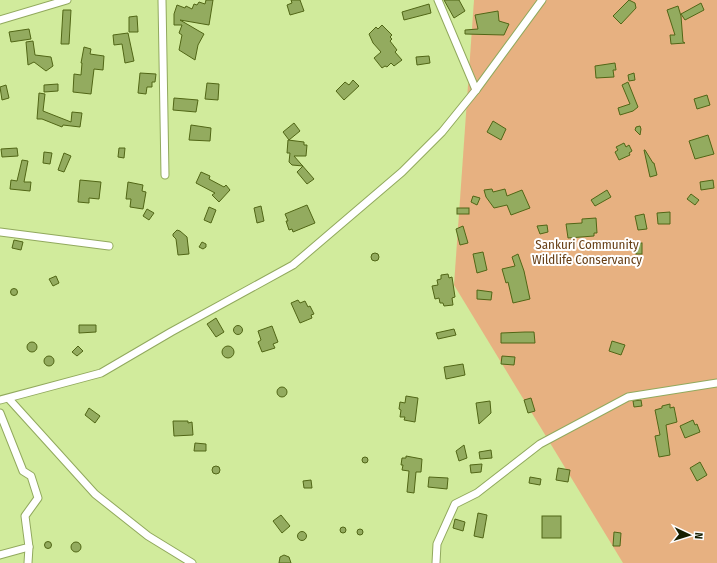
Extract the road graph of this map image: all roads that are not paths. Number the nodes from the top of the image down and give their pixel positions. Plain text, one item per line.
1 (67, 0) edge
2 (162, 0) edge
3 (438, 0) edge
4 (542, 0) edge
5 (0, 20) edge
6 (476, 90) junction
7 (165, 175) dead end
8 (0, 232) edge
9 (109, 246) dead end
10 (717, 383) edge
11 (9, 398) junction
12 (0, 400) edge
13 (0, 413) edge
14 (29, 547) junction
15 (0, 555) edge
16 (28, 563) edge
17 (192, 563) edge
18 (436, 563) edge

1 - 5 street
2 - 7 street
3 - 6 street
4 - 6 street
6 - 11 street
8 - 9 street
10 - 18 street
11 - 12 street
11 - 17 street
13 - 14 street
14 - 15 street
14 - 16 street

